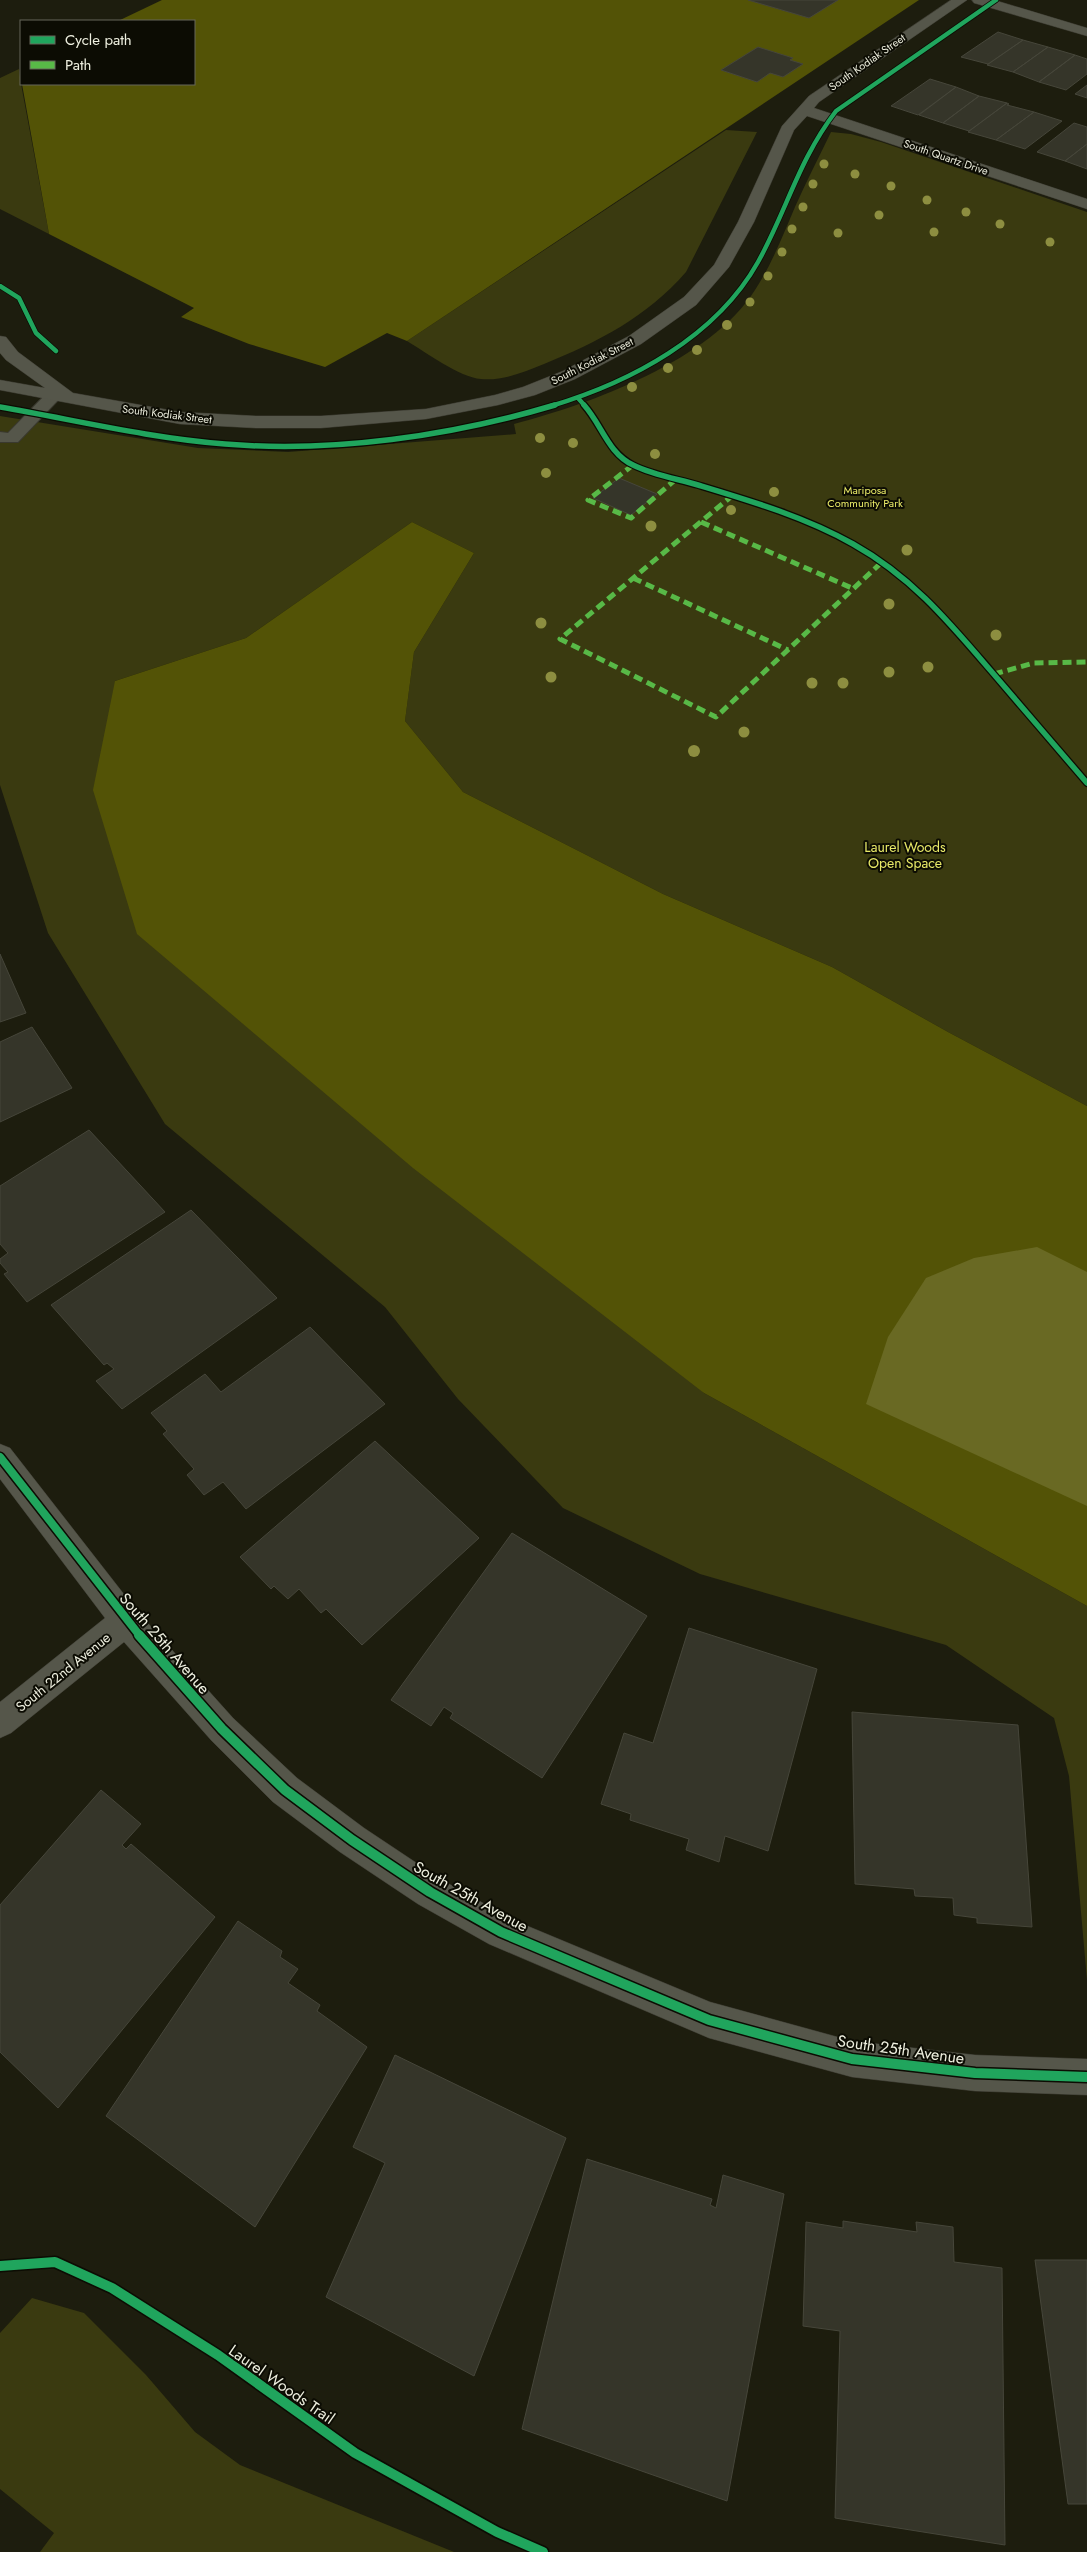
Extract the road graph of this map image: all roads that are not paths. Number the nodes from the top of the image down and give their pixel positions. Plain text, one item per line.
1 (960, 0) edge
2 (980, 0) edge
3 (1087, 32) edge
4 (804, 110) junction
5 (1087, 204) edge
6 (0, 341) edge
7 (0, 385) edge
8 (63, 396) junction
9 (0, 437) edge
10 (0, 1457) edge
11 (126, 1621) junction
12 (0, 1722) edge
13 (1087, 2077) edge

1 - 4 street, South Kodiak Street
2 - 3 street
4 - 5 street, South Quartz Drive
4 - 8 street, South Kodiak Street
6 - 8 street, South Kodiak Street
7 - 8 street, South Kodiak Street
8 - 9 lane
10 - 11 street, South 25th Avenue
11 - 12 street, South 22nd Avenue
11 - 13 street, South 25th Avenue

